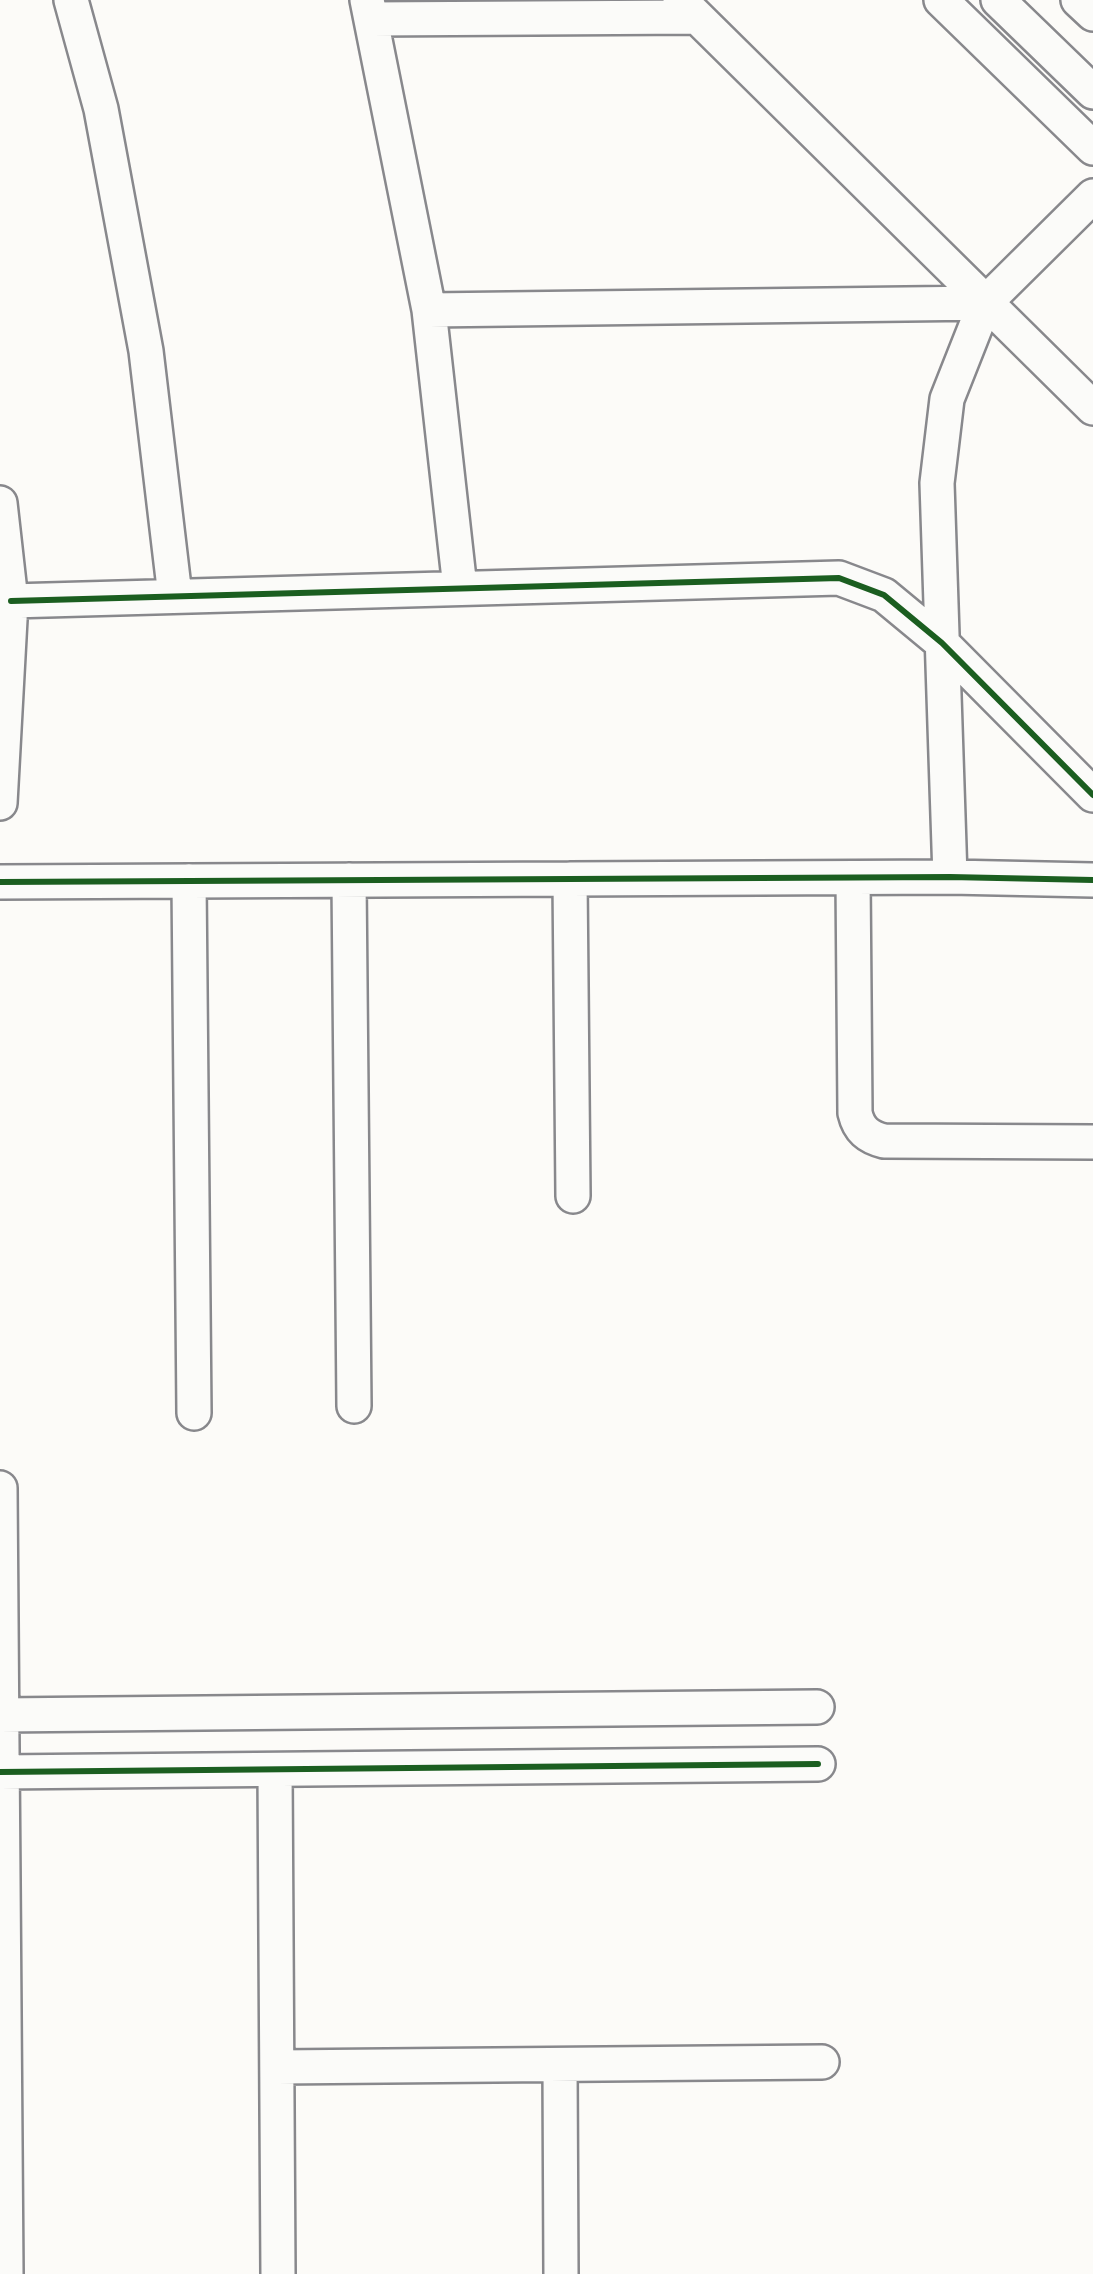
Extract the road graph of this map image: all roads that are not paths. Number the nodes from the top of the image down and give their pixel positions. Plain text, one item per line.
1 (71, 0) edge
2 (941, 0) edge
3 (998, 0) edge
4 (1078, 0) edge
5 (688, 9) edge
6 (369, 10) edge
7 (1093, 14) edge
8 (1093, 92) edge
9 (1093, 148) edge
10 (1093, 196) edge
11 (985, 303) junction
12 (429, 310) junction
13 (1093, 408) edge
14 (0, 503) edge
15 (460, 588) junction
16 (175, 596) junction
17 (11, 602) junction
18 (942, 643) junction
19 (1093, 795) edge
20 (0, 803) edge
21 (950, 877) junction
22 (853, 878) junction
23 (570, 879) junction
24 (350, 880) junction
25 (1093, 880) edge
26 (189, 881) junction
27 (0, 882) edge
28 (1093, 1142) edge
29 (573, 1196) dead end
30 (354, 1406) dead end
31 (194, 1413) dead end
32 (0, 1488) edge
33 (817, 1707) dead end
34 (1, 1715) edge
35 (818, 1764) dead end
36 (275, 1770) junction
37 (1, 1772) edge
38 (822, 2062) dead end
39 (560, 2065) junction
40 (277, 2067) junction
41 (6, 2274) edge
42 (278, 2274) edge
43 (561, 2274) edge

1 - 16 street
2 - 9 street
3 - 8 street
4 - 7 street
5 - 6 street
5 - 11 street
6 - 12 street
10 - 11 street
11 - 12 street
11 - 13 street
11 - 18 street
12 - 15 street
14 - 17 street
15 - 16 street
15 - 18 street
16 - 17 street
17 - 20 street
18 - 19 street
18 - 21 street
21 - 22 street
21 - 25 street
22 - 23 street
22 - 28 street
23 - 24 street
23 - 29 street
24 - 26 street
24 - 30 street
26 - 27 street
26 - 31 street
32 - 34 street
33 - 34 street
34 - 37 street
35 - 36 street
36 - 37 street
36 - 40 street
37 - 41 street
38 - 39 street
39 - 40 street
39 - 43 street
40 - 42 street

